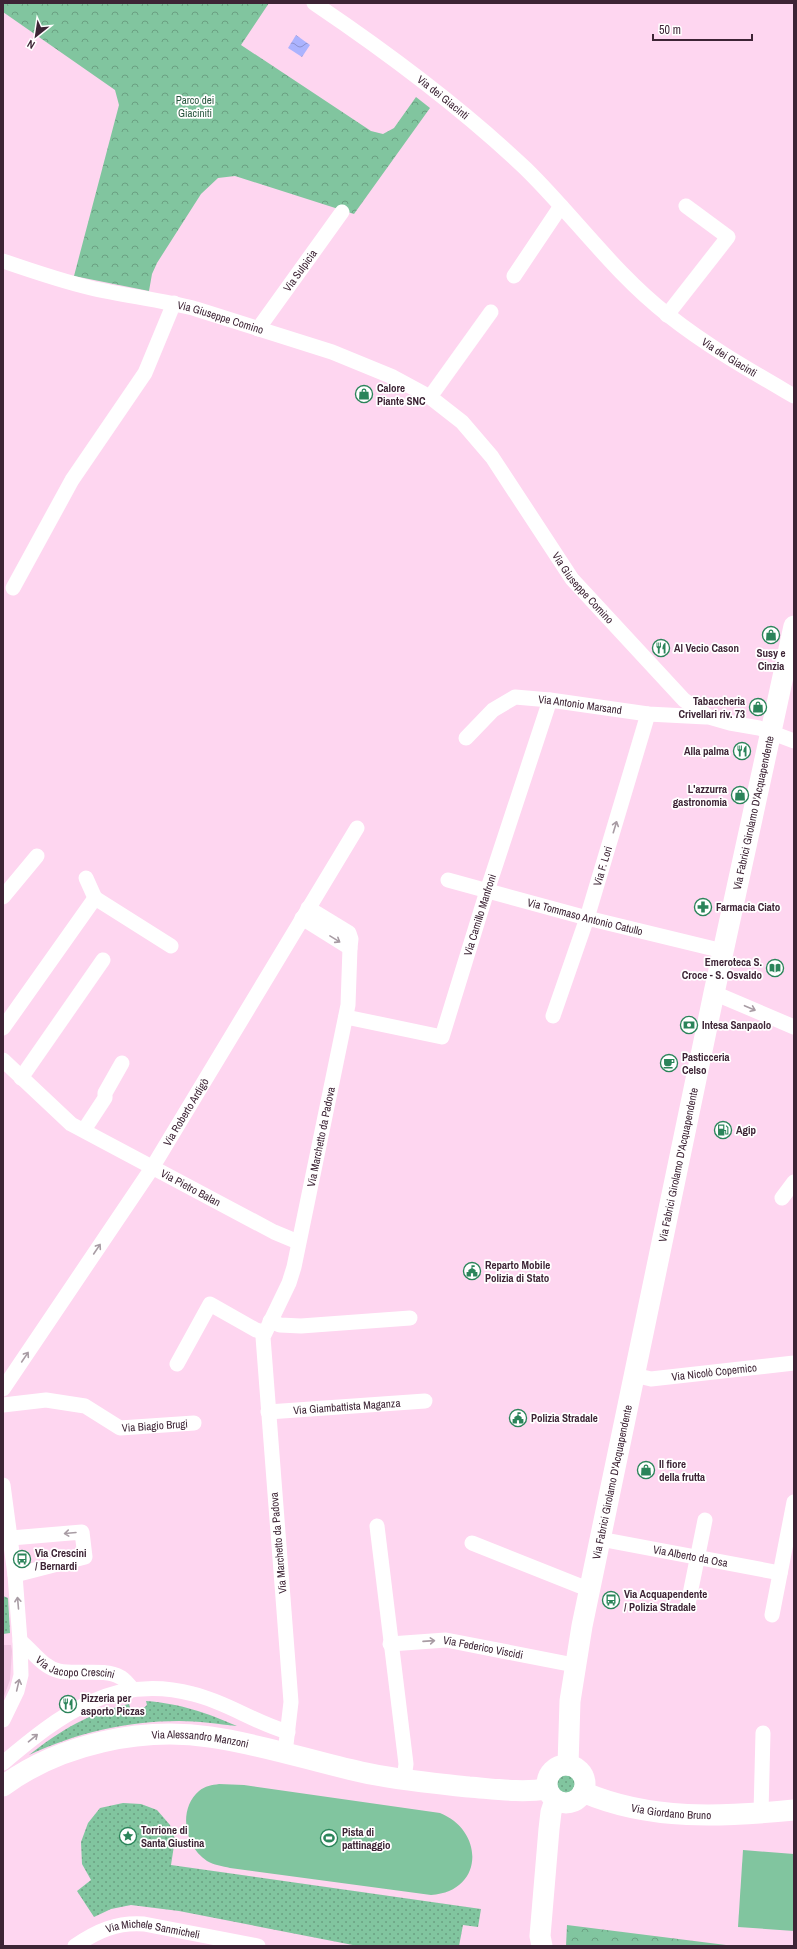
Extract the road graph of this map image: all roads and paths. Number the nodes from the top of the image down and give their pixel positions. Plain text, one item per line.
1 (314, 3) edge
2 (561, 206) junction
3 (686, 206) dead end
4 (342, 212) dead end
5 (3, 260) edge
6 (514, 276) dead end
7 (174, 303) junction
8 (491, 312) dead end
9 (667, 315) junction
10 (258, 329) junction
11 (794, 396) edge
12 (430, 397) junction
13 (13, 588) dead end
14 (794, 626) edge
15 (550, 700) junction
16 (648, 714) junction
17 (709, 717) junction
18 (771, 732) junction
19 (466, 738) dead end
20 (794, 741) edge
21 (357, 828) dead end
22 (36, 856) dead end
23 (86, 878) dead end
24 (448, 880) dead end
25 (487, 891) junction
26 (3, 897) edge
27 (95, 898) junction
28 (305, 913) junction
29 (588, 918) junction
30 (171, 946) dead end
31 (723, 951) junction
32 (103, 960) dead end
33 (714, 993) junction
34 (553, 1016) dead end
35 (346, 1017) junction
36 (794, 1027) edge
37 (3, 1028) edge
38 (3, 1060) edge
39 (122, 1063) dead end
40 (20, 1078) junction
41 (84, 1130) junction
42 (152, 1168) junction
43 (794, 1182) edge
44 (782, 1198) dead end
45 (298, 1242) junction
46 (410, 1318) dead end
47 (267, 1326) junction
48 (794, 1363) edge
49 (177, 1364) dead end
50 (634, 1375) junction
51 (3, 1389) edge
52 (425, 1401) dead end
53 (3, 1405) edge
54 (268, 1412) junction
55 (194, 1423) dead end
56 (3, 1485) edge
57 (794, 1502) edge
58 (705, 1520) dead end
59 (376, 1526) dead end
60 (11, 1538) junction
61 (600, 1539) junction
62 (472, 1543) dead end
63 (697, 1557) junction
64 (780, 1573) junction
65 (15, 1575) junction
66 (590, 1587) junction
67 (688, 1604) dead end
68 (772, 1616) dead end
69 (20, 1641) junction
70 (390, 1644) junction
71 (574, 1665) junction
72 (133, 1690) junction
73 (3, 1720) edge
74 (288, 1732) junction
75 (764, 1733) dead end
76 (285, 1753) junction
77 (3, 1763) edge
78 (568, 1765) junction
79 (404, 1779) junction
80 (3, 1786) edge
81 (583, 1792) junction
82 (551, 1795) junction
83 (794, 1810) edge
84 (762, 1813) junction
85 (540, 1943) edge
86 (76, 1946) edge
87 (258, 1946) edge

1 - 2 street, Via dei Giacinti
2 - 6 street
2 - 9 street, Via dei Giacinti
3 - 9 street
4 - 10 street, Via Sulpicia
5 - 7 street, Via Giuseppe Comino
7 - 10 street, Via Giuseppe Comino
7 - 13 street
8 - 12 street
9 - 11 street, Via dei Giacinti
10 - 12 street, Via Giuseppe Comino
12 - 17 street, Via Giuseppe Comino
14 - 18 main road, Via Fabrici Girolamo D'Acquapendente
15 - 16 street, Via Antonio Marsand
15 - 19 street, Via Antonio Marsand
15 - 25 street, Via Camillo Manfroni
16 - 17 street, Via Antonio Marsand
29 -> 16 street, Via F. Lori
17 - 18 street, Via Giuseppe Comino
18 - 20 street, Via Giuseppe Comino
18 - 31 main road, Via Fabrici Girolamo D'Acquapendente
21 - 28 street, Via Roberto Ardigò
22 - 26 street
23 - 27 street
24 - 25 street, Via Tommaso Antonio Catullo
25 - 29 street, Via Tommaso Antonio Catullo
25 - 35 street, Via Camillo Manfroni
27 - 30 street
27 - 37 street
28 - 35 street, Via Marchetto da Padova
28 - 42 street, Via Roberto Ardigò
29 - 31 street, Via Tommaso Antonio Catullo
29 - 34 street, Via F. Lori
31 - 33 main road, Via Fabrici Girolamo D'Acquapendente
32 - 40 street
33 -> 36 street
33 - 50 main road, Via Fabrici Girolamo D'Acquapendente
35 - 45 street, Via Marchetto da Padova
38 - 40 street, Via Pietro Balan
39 - 41 street
40 - 41 street, Via Pietro Balan
41 - 42 street, Via Pietro Balan
42 - 45 street, Via Pietro Balan
51 -> 42 street, Via Roberto Ardigò
43 - 44 street
45 - 47 street, Via Marchetto da Padova
46 - 47 street
47 - 49 street
47 - 54 street, Via Marchetto da Padova
48 - 50 street, Via Nicolò Copernico
50 - 61 main road, Via Fabrici Girolamo D'Acquapendente
52 - 54 street, Via Giambattista Maganza
53 - 55 street, Via Biagio Brugi
54 - 74 street, Via Marchetto da Padova
56 - 60 street, Via Jacopo Crescini
57 - 64 street
58 - 63 street
59 - 70 street
60 - 65 street, Via Jacopo Crescini
65 -> 60 street
61 - 63 street, Via Alberto da Osa
61 - 66 main road, Via Fabrici Girolamo D'Acquapendente
62 - 66 street
63 - 64 street, Via Alberto da Osa
63 - 67 street
64 - 68 street
69 -> 65 street, Via Jacopo Crescini
66 - 71 main road, Via Fabrici Girolamo D'Acquapendente
69 - 72 street, Via Jacopo Crescini
73 -> 69 street, Via Jacopo Crescini
70 -> 71 street, Via Federico Viscidi
70 - 79 street
71 - 78 main road, Via Fabrici Girolamo D'Acquapendente
72 - 74 street
77 -> 72 street
74 - 76 street, Via Marchetto da Padova
75 - 84 street
76 - 79 main road, Via Alessandro Manzoni
76 - 80 main road, Via Alessandro Manzoni
78 - 81 main road
78 - 82 main road
79 - 82 main road, Via Alessandro Manzoni
81 - 82 main road
81 - 84 main road, Via Giordano Bruno
82 - 85 main road
83 - 84 main road, Via Giordano Bruno
86 - 87 street, Via Michele Sanmicheli

